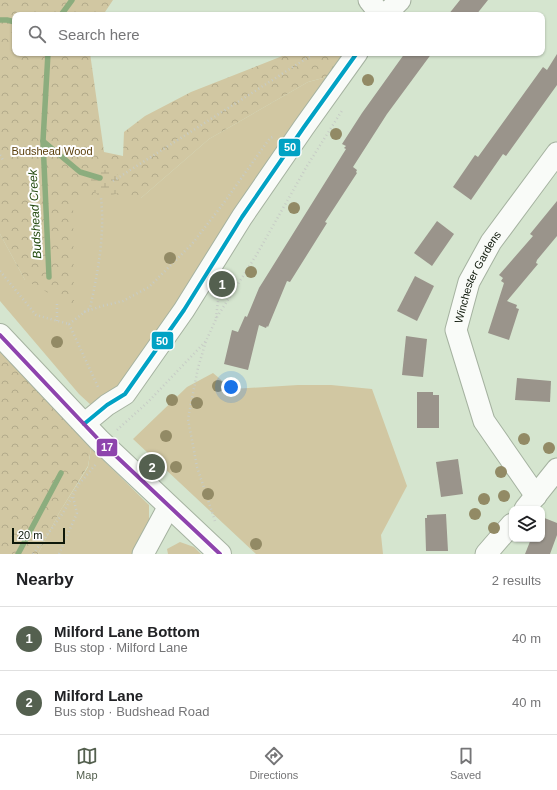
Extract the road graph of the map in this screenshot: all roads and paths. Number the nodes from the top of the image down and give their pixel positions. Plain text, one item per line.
1 (369, 0) edge
2 (400, 0) edge
3 (379, 12) edge
4 (389, 12) edge
5 (309, 56) edge
6 (355, 56) edge
7 (346, 103) dead end
8 (304, 127) junction
9 (557, 153) edge
10 (0, 155) edge
11 (3, 160) dead end
12 (113, 181) dead end
13 (101, 198) dead end
14 (0, 271) edge
15 (57, 301) dead end
16 (84, 312) junction
17 (57, 321) junction
18 (69, 324) junction
19 (0, 335) edge
20 (206, 341) junction
21 (107, 405) junction
22 (84, 424) junction
23 (104, 445) junction
24 (557, 469) edge
25 (73, 496) junction
26 (530, 502) edge
27 (169, 506) junction
28 (216, 524) dead end
29 (509, 527) edge
30 (33, 554) edge
31 (59, 554) edge
32 (143, 554) edge
33 (220, 554) edge
34 (486, 554) edge

1 - 3 street
2 - 4 street
5 - 12 path
6 - 8 street
7 - 20 path
8 - 16 path
8 - 21 street
9 - 26 street, Winchester Gardens
10 - 11 path
13 - 16 path
14 - 17 path
15 - 17 path
16 - 18 path
17 - 18 path
18 - 21 path
19 - 22 street
20 - 23 path
20 - 28 path
21 - 22 street
22 - 23 street
23 - 25 path
23 - 27 street
24 - 26 street
25 - 30 path
25 - 31 path
27 - 32 street
27 - 33 street
29 - 34 street

